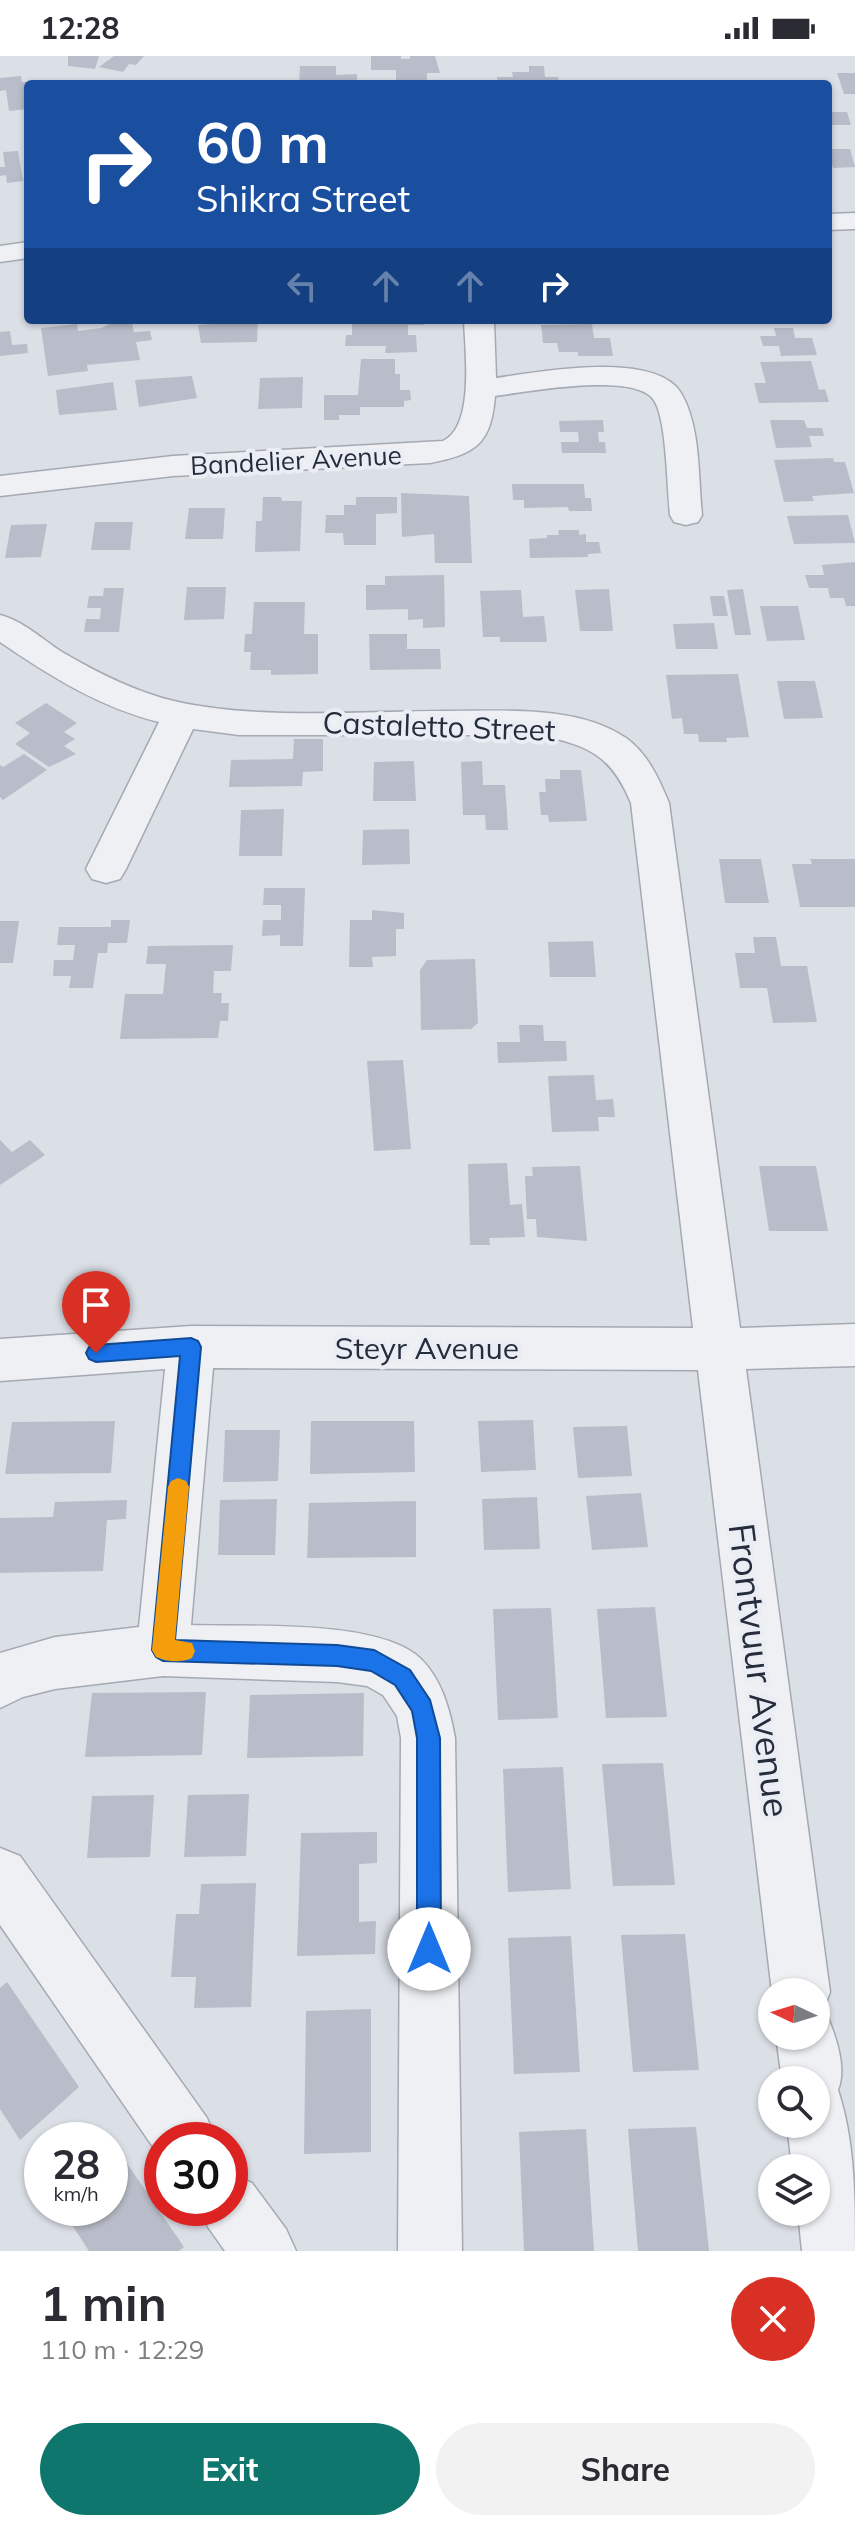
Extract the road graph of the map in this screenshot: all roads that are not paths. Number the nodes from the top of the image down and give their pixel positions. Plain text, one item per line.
1 (855, 221) edge
2 (832, 222) edge
3 (24, 251) edge
4 (0, 254) edge
5 (479, 324) edge
6 (481, 389) junction
7 (0, 486) edge
8 (686, 515) dead end
9 (0, 626) edge
10 (181, 715) junction
11 (106, 869) dead end
12 (855, 1345) edge
13 (191, 1347) junction
14 (719, 1349) junction
15 (0, 1360) edge
16 (163, 1650) junction
17 (0, 1682) edge
18 (0, 1876) edge
19 (799, 1978) edge
20 (172, 2122) edge
21 (819, 2138) edge
22 (246, 2226) edge
23 (264, 2251) edge
24 (430, 2251) edge
25 (834, 2251) edge

1 - 2 street
3 - 4 street
5 - 6 street, Bandelier Avenue
6 - 7 street, Bandelier Avenue
6 - 8 street
9 - 10 street, Castaletto Street
10 - 11 street
10 - 14 street, Castaletto Street
12 - 14 street, Steyr Avenue
13 - 14 street, Steyr Avenue
13 - 15 street, Steyr Avenue
13 - 16 street
14 - 19 street, Frontvuur Avenue
16 - 17 street
16 - 24 street
18 - 20 street
21 - 25 street
22 - 23 street

